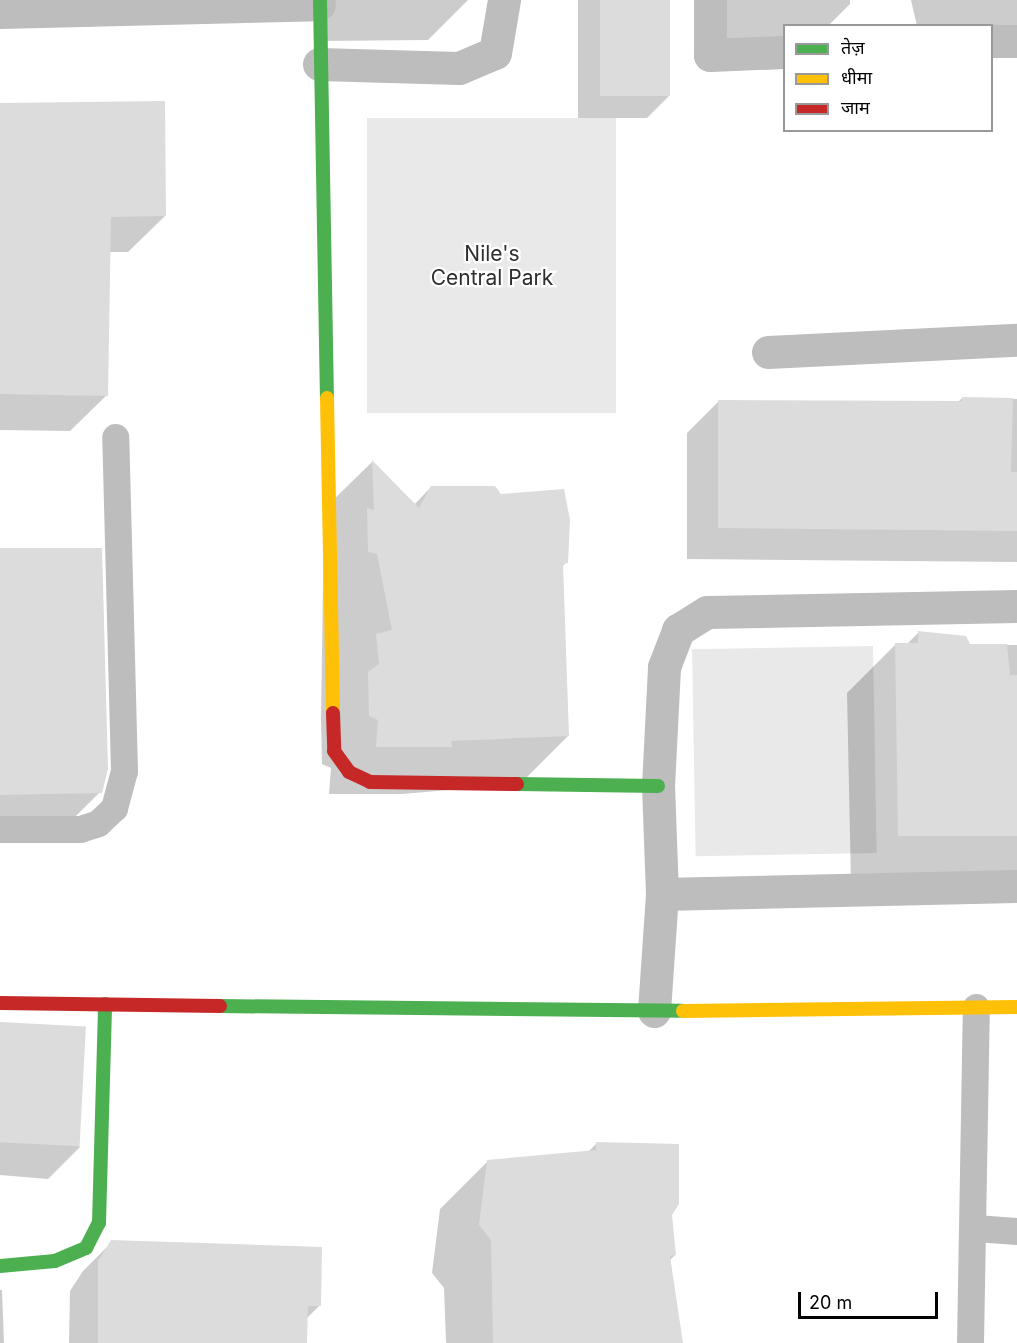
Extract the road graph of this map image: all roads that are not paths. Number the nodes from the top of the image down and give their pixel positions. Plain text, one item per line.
1 (504, 0) edge
2 (710, 0) edge
3 (319, 2) edge
4 (0, 12) edge
5 (993, 41) edge
6 (1017, 41) edge
7 (783, 52) edge
8 (319, 64) junction
9 (1017, 340) edge
10 (768, 352) dead end
11 (115, 437) dead end
12 (1017, 606) edge
13 (658, 786) junction
14 (0, 829) edge
15 (1017, 886) edge
16 (662, 894) junction
17 (0, 1003) edge
18 (105, 1004) junction
19 (976, 1007) junction
20 (1017, 1007) edge
21 (654, 1011) junction
22 (975, 1228) junction
23 (1017, 1232) edge
24 (0, 1266) edge
25 (970, 1343) edge

1 - 8 street
2 - 7 street
3 - 4 street
3 - 8 street
5 - 6 street
8 - 13 street
9 - 10 street
11 - 14 lane
12 - 13 street
13 - 16 street
15 - 16 street
16 - 21 street
17 - 18 street
18 - 21 street
18 - 24 street
19 - 20 street
19 - 21 street
19 - 22 lane
22 - 23 lane
22 - 25 lane

